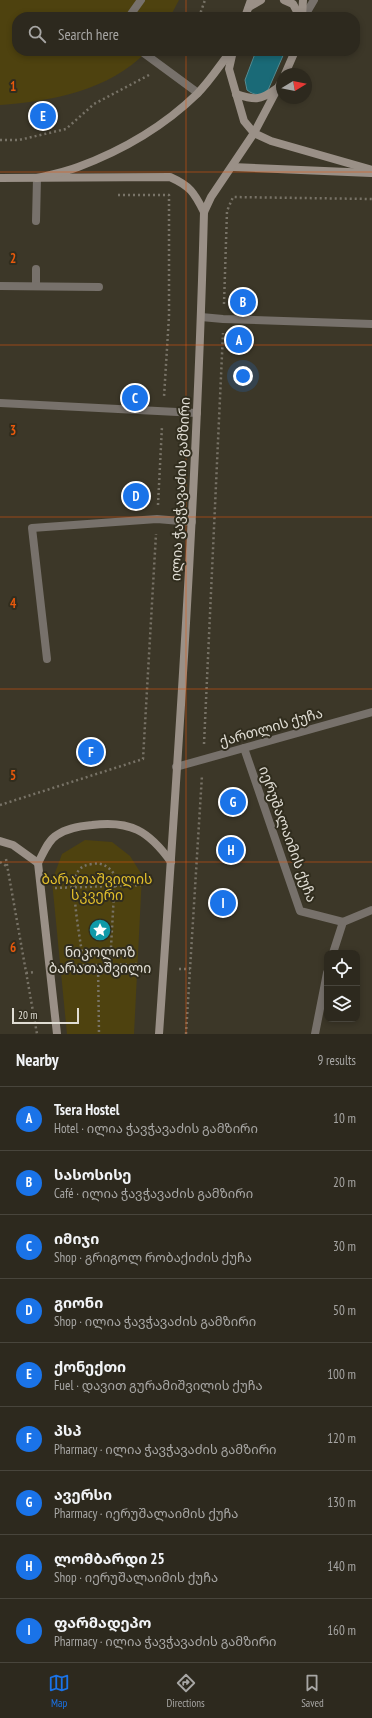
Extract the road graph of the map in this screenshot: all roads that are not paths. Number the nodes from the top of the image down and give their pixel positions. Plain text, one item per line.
1 (141, 0) edge
2 (261, 0) edge
3 (284, 0) edge
4 (303, 0) edge
5 (314, 0) edge
6 (250, 4) edge
7 (132, 12) edge
8 (299, 12) edge
9 (302, 12) edge
10 (306, 12) edge
11 (148, 56) edge
12 (228, 56) edge
13 (231, 56) edge
14 (292, 56) edge
15 (287, 68) edge
16 (276, 88) edge
17 (276, 92) edge
18 (198, 93) junction
19 (236, 94) junction
20 (254, 133) junction
21 (232, 167) junction
22 (372, 171) edge
23 (0, 178) edge
24 (36, 178) junction
25 (204, 212) junction
26 (36, 221) dead end
27 (36, 269) dead end
28 (0, 286) edge
29 (36, 286) junction
30 (99, 287) dead end
31 (201, 317) junction
32 (372, 324) edge
33 (0, 403) edge
34 (197, 412) junction
35 (192, 522) junction
36 (47, 659) dead end
37 (372, 712) edge
38 (244, 748) junction
39 (176, 767) junction
40 (1, 841) edge
41 (171, 862) junction
42 (38, 863) junction
43 (372, 910) edge
44 (343, 922) junction
45 (334, 950) edge
46 (324, 986) edge
47 (57, 1034) edge
48 (159, 1034) edge
49 (315, 1034) edge

1 - 7 street
2 - 6 main road
3 - 8 main road
4 - 9 main road
5 - 10 street
11 - 18 street
12 - 18 main road
13 - 19 main road
14 - 15 main road
16 - 19 main road, ილია ჭავჭავაძის გამზირი
17 - 20 main road, ილია ჭავჭავაძის გამზირი
18 - 24 main road
19 - 20 main road
20 - 21 main road, ილია ჭავჭავაძის გამზირი
20 - 22 main road
21 - 22 main road
21 - 25 main road, ილია ჭავჭავაძის გამზირი
23 - 24 main road
24 - 25 main road
24 - 26 street
25 - 31 main road, ილია ჭავჭავაძის გამზირი
27 - 29 street
28 - 29 street
29 - 30 street
31 - 32 street
31 - 34 main road, ილია ჭავჭავაძის გამზირი
33 - 34 street
34 - 35 main road, ილია ჭავჭავაძის გამზირი
35 - 36 street
35 - 39 main road, ილია ჭავჭავაძის გამზირი
37 - 38 street, ქართლის ქუჩა
38 - 39 street, ქართლის ქუჩა
38 - 44 street, იერუშალაიმის ქუჩა
39 - 41 main road, ილია ჭავჭავაძის გამზირი
40 - 42 main road
41 - 42 main road
41 - 48 main road, ილია ჭავჭავაძის გამზირი
42 - 47 main road
43 - 44 street
44 - 45 street
46 - 49 street

